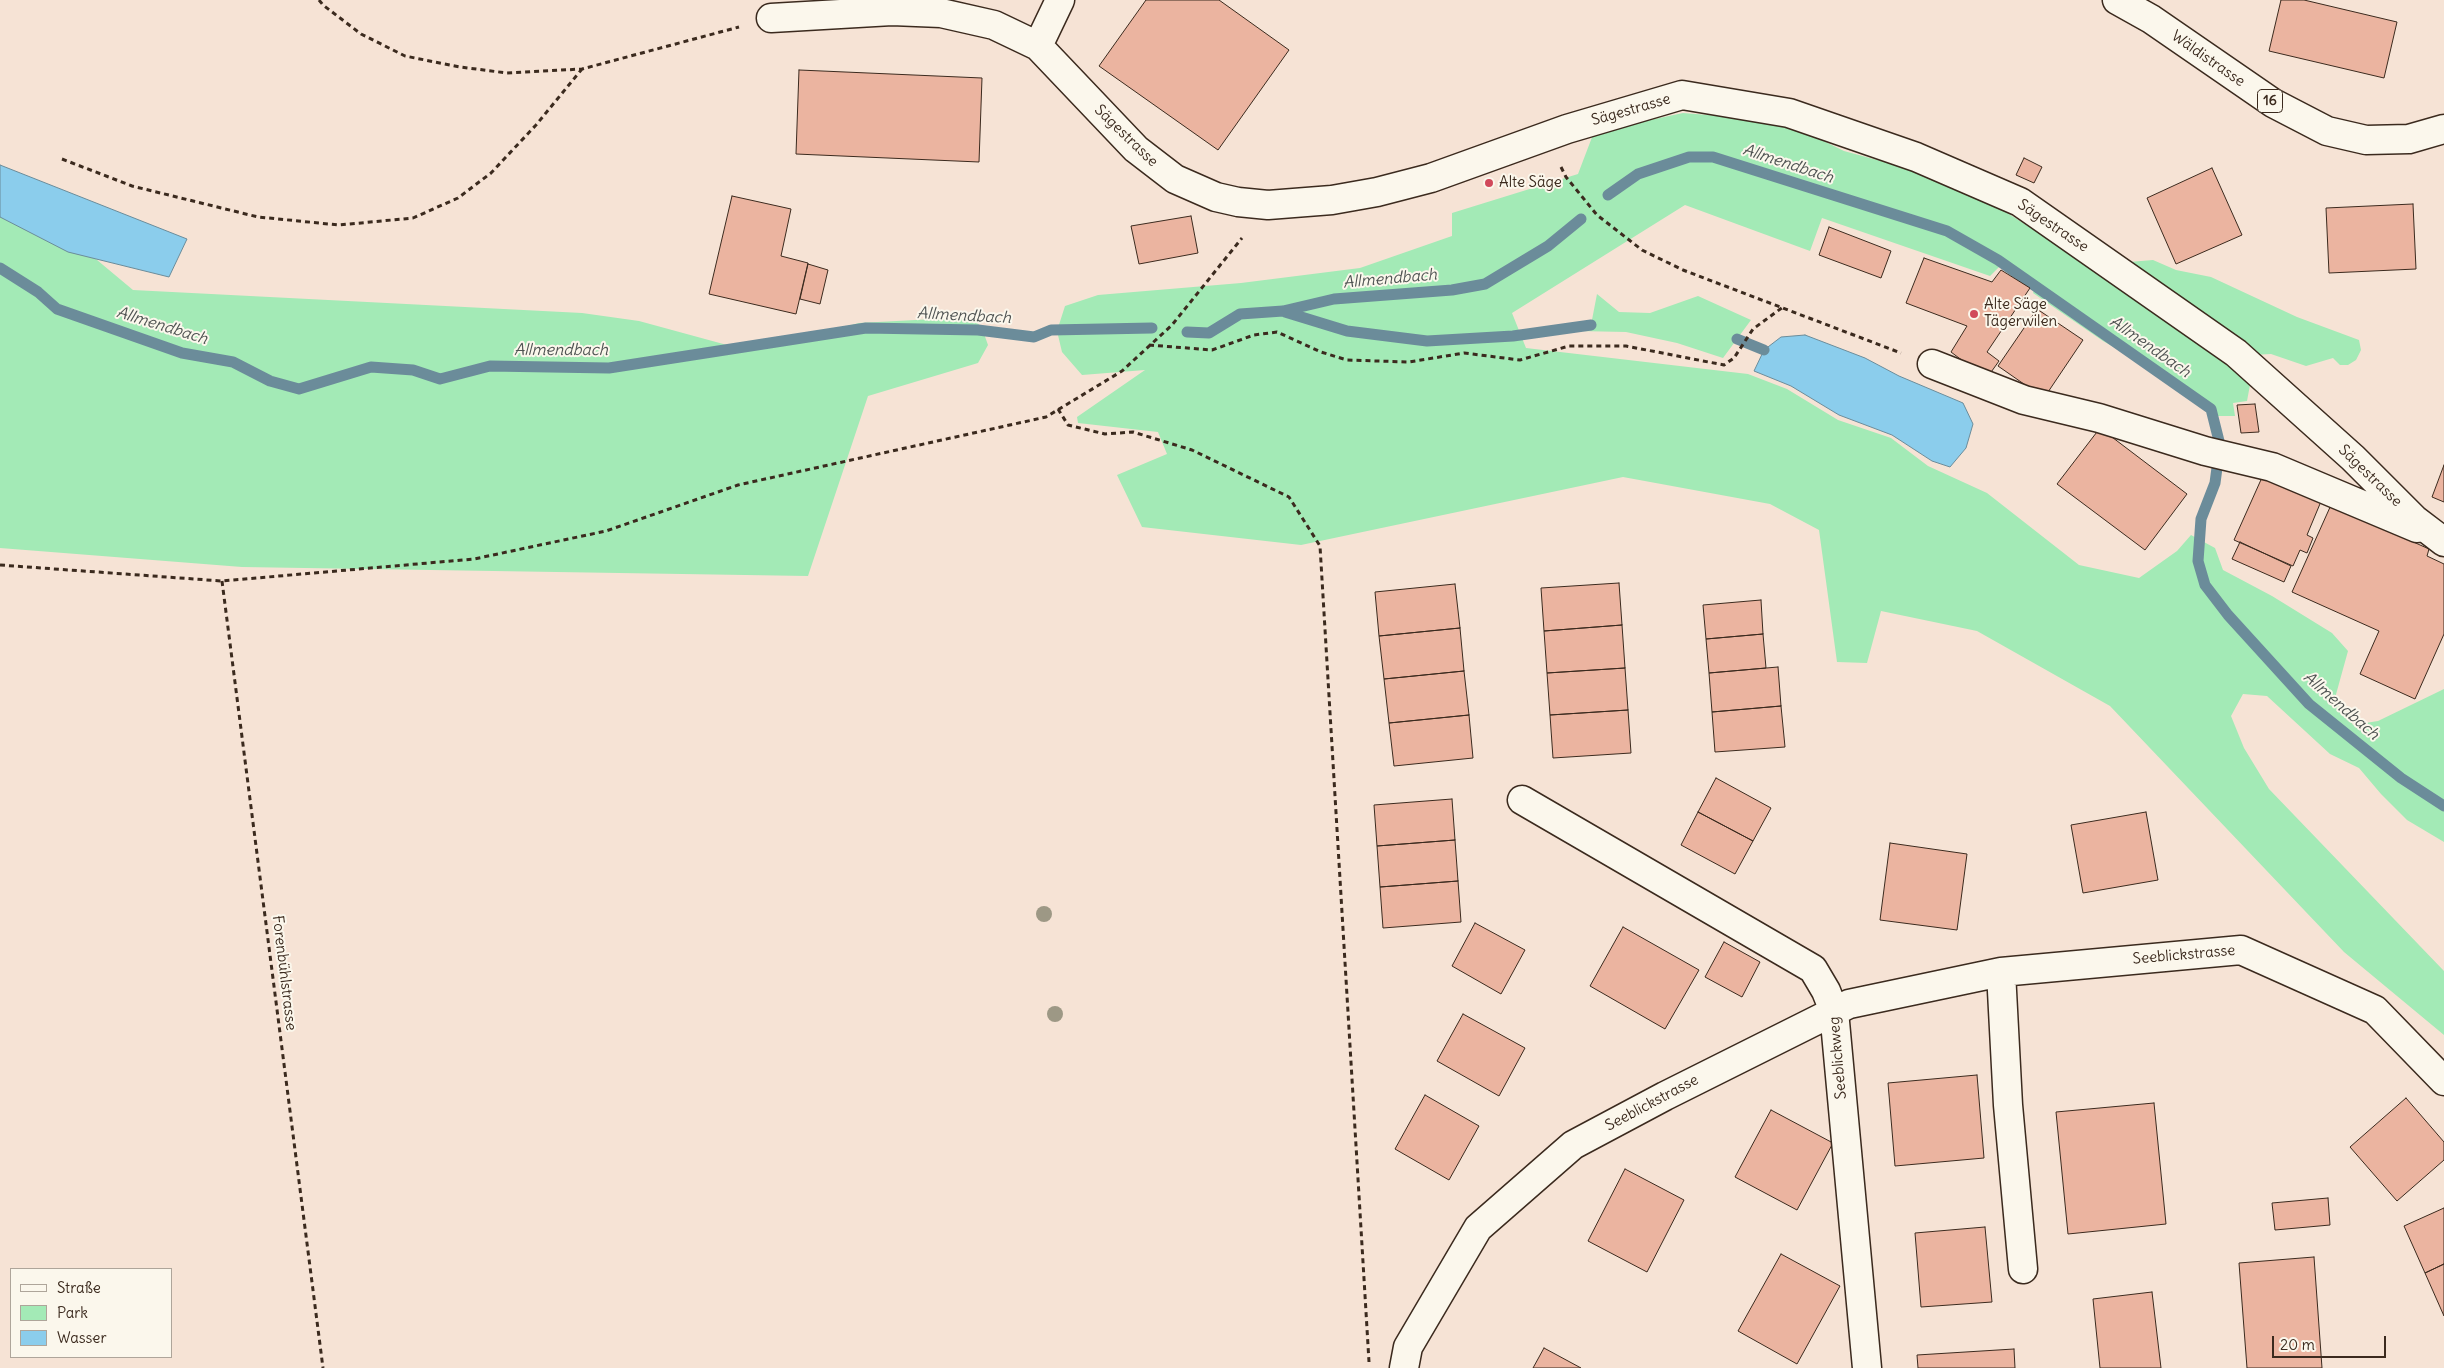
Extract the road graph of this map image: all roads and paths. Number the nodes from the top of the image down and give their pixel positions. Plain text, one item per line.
1 (319, 0) edge
2 (1060, 0) edge
3 (2117, 0) edge
4 (771, 18) joint
5 (1038, 46) junction
6 (582, 69) junction
7 (2444, 130) edge
8 (1557, 132) junction
9 (62, 159) dead end
10 (1268, 205) junction
11 (1783, 307) junction
12 (1149, 345) junction
13 (1932, 364) joint
14 (1058, 409) junction
15 (2438, 538) edge
16 (0, 565) edge
17 (222, 581) junction
18 (1522, 800) dead end
19 (2001, 972) junction
20 (1834, 1011) junction
21 (2444, 1081) edge
22 (2023, 1269) dead end
23 (323, 1368) edge
24 (1370, 1368) edge
25 (1404, 1368) edge
26 (1867, 1368) edge

1 - 6 path
2 - 5 street
3 - 7 street, Wäldistrasse / 16
4 - 5 street, Sägestrasse
4 - 6 path
5 - 10 street, Sägestrasse
6 - 9 path
8 - 10 street, Sägestrasse
8 - 11 path
8 - 15 street, Sägestrasse
10 - 12 path
11 - 12 path
11 - 13 path
12 - 14 path
13 - 15 street, Sägestrasse
14 - 17 path
14 - 24 path
16 - 17 path
17 - 23 path, Forenbühlstrasse
18 - 20 street, Seeblickweg
19 - 20 street, Seeblickstrasse
19 - 21 street, Seeblickstrasse
19 - 22 street
20 - 25 street, Seeblickstrasse
20 - 26 street, Seeblickweg

